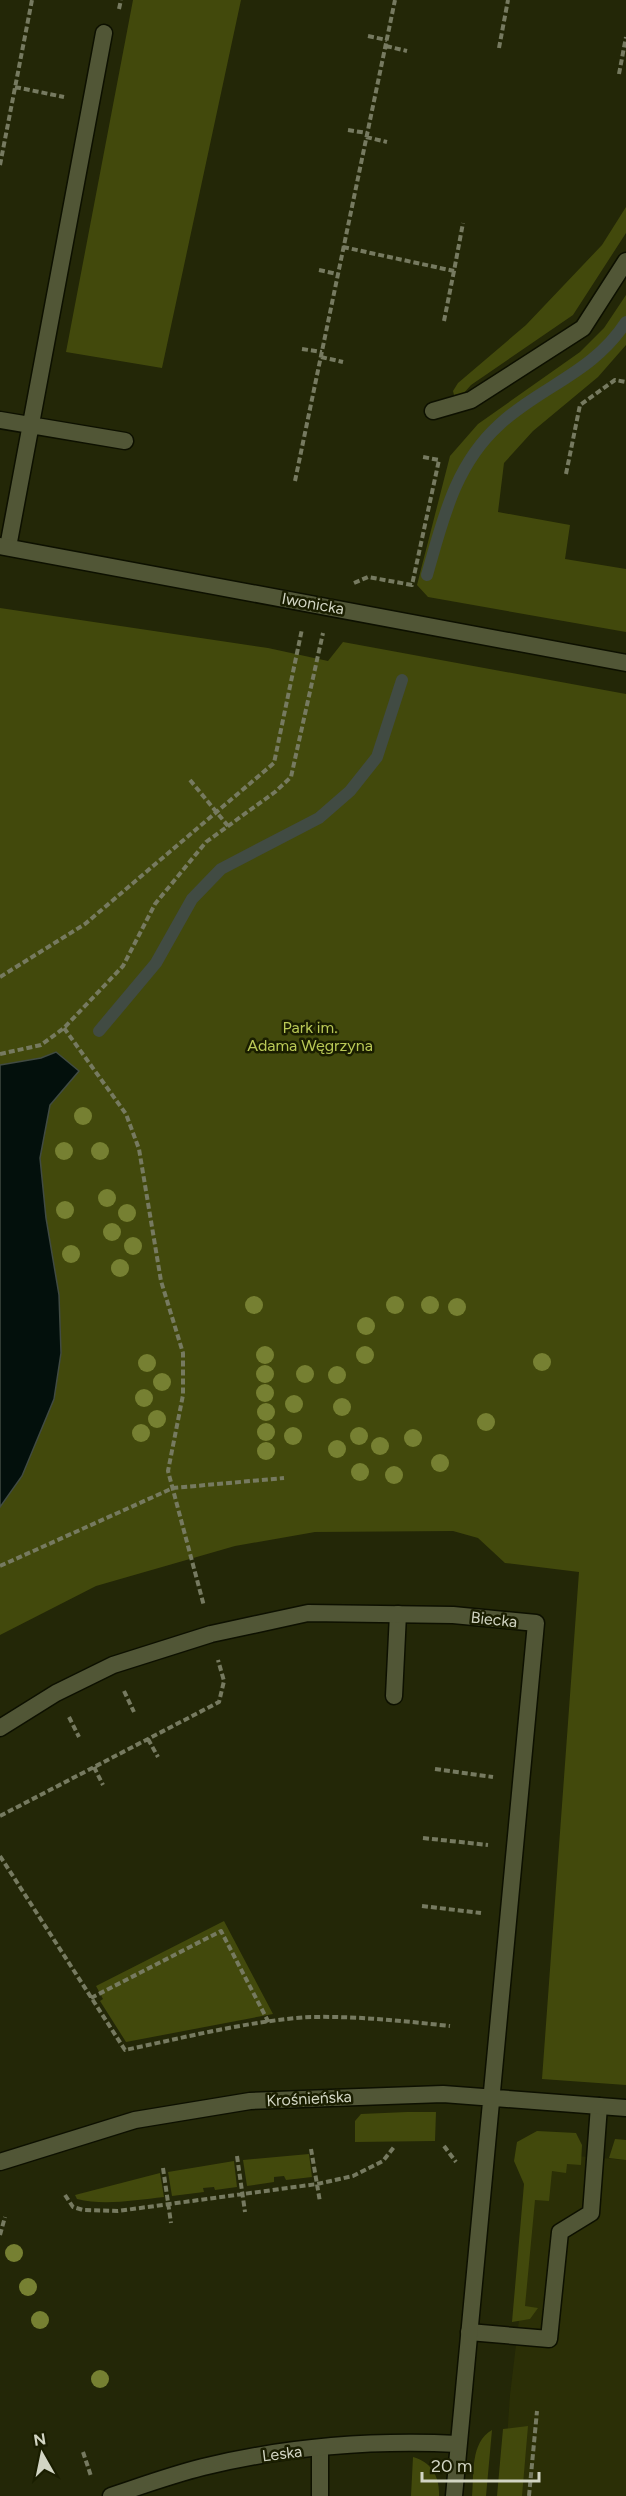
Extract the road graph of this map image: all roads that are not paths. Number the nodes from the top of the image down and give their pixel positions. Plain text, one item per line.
1 (104, 33) dead end
2 (626, 261) edge
3 (433, 411) dead end
4 (0, 420) edge
5 (30, 425) junction
6 (124, 441) dead end
7 (4, 546) edge
8 (626, 663) edge
9 (398, 1614) junction
10 (394, 1696) dead end
11 (0, 1728) edge
12 (491, 2097) junction
13 (599, 2106) junction
14 (626, 2108) edge
15 (0, 2162) edge
16 (469, 2332) junction
17 (458, 2444) junction
18 (320, 2448) junction
19 (111, 2496) edge
20 (320, 2496) edge
21 (454, 2496) edge

1 - 5 street
2 - 3 street
4 - 5 street
5 - 6 street
5 - 7 street
7 - 8 street, Iwonicka
9 - 10 street
9 - 11 street, Biecka
9 - 12 street, Biecka
12 - 13 street, Krośnieńska
12 - 15 street, Krośnieńska
12 - 16 street
13 - 14 street, Krośnieńska
13 - 16 street
16 - 17 street
17 - 18 street, Leska
17 - 21 street
18 - 19 street, Leska
18 - 20 street

